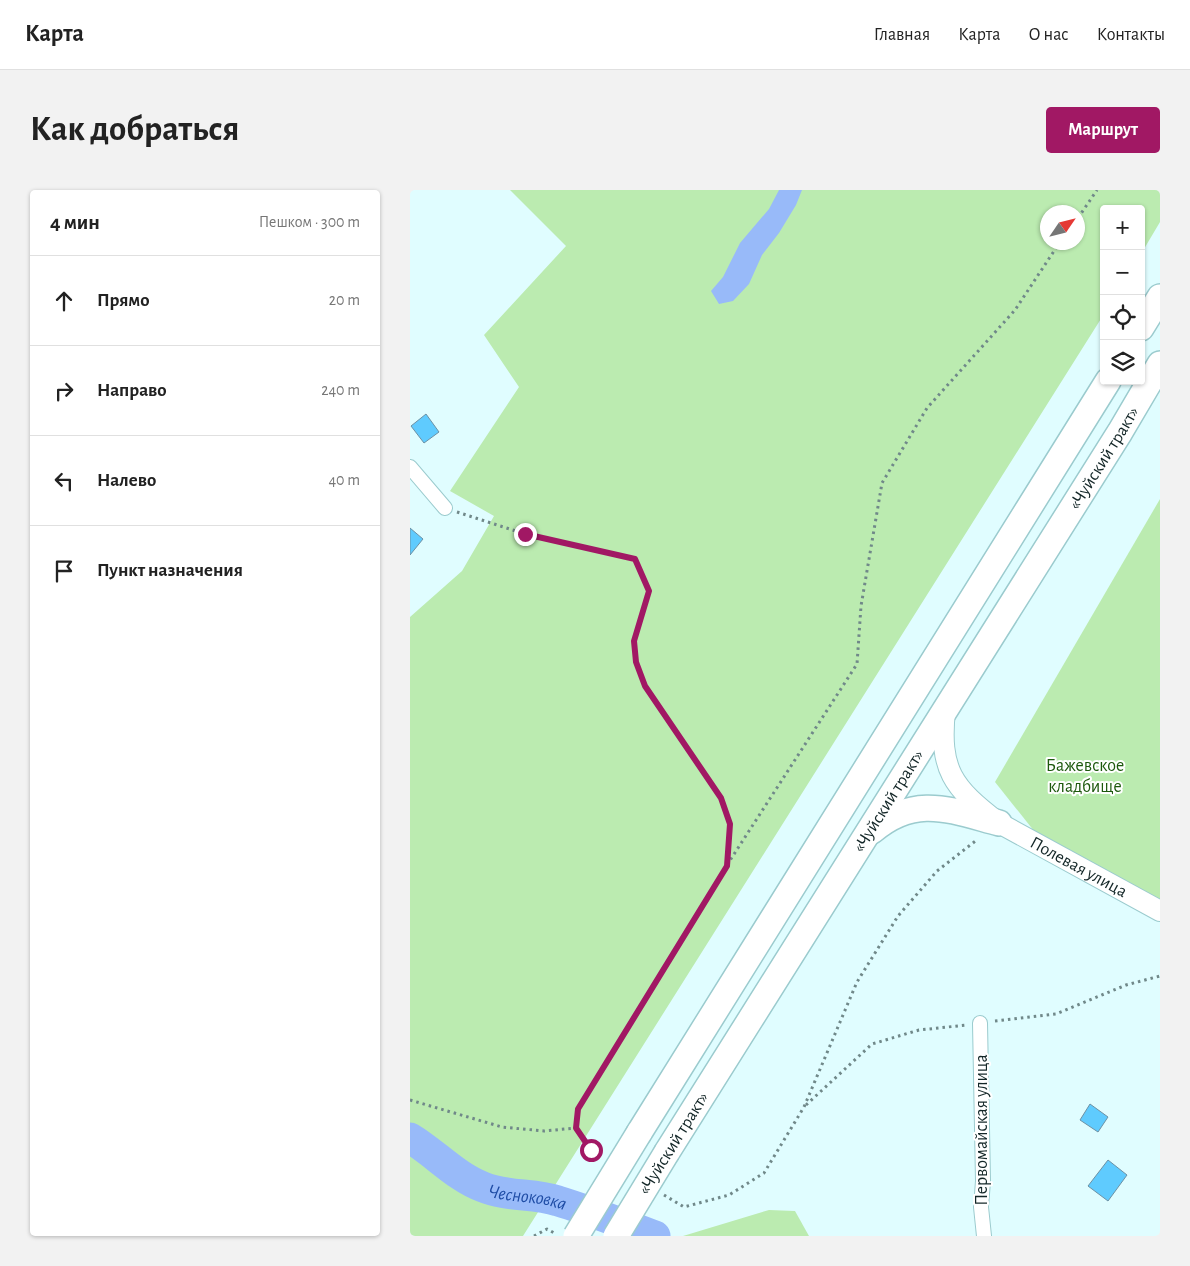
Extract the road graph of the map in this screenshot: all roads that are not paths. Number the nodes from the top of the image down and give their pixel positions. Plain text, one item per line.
1 (1160, 298) edge
2 (1145, 322) edge
3 (1160, 364) edge
4 (1106, 385) edge
5 (410, 467) edge
6 (445, 508) road end
7 (945, 708) junction
8 (999, 823) junction
9 (862, 842) junction
10 (1160, 911) edge
11 (980, 1023) dead end
12 (576, 1236) edge
13 (616, 1236) edge
14 (984, 1236) edge

1 - 2 highway
3 - 7 highway, «Чуйский тракт»
4 - 12 highway, «Чуйский тракт», bridge
5 - 6 street
7 - 8 street, Полевая улица
7 - 9 highway, «Чуйский тракт»
8 - 9 highway
8 - 10 street, Полевая улица
9 - 13 highway, «Чуйский тракт», bridge
11 - 14 street, Первомайская улица

